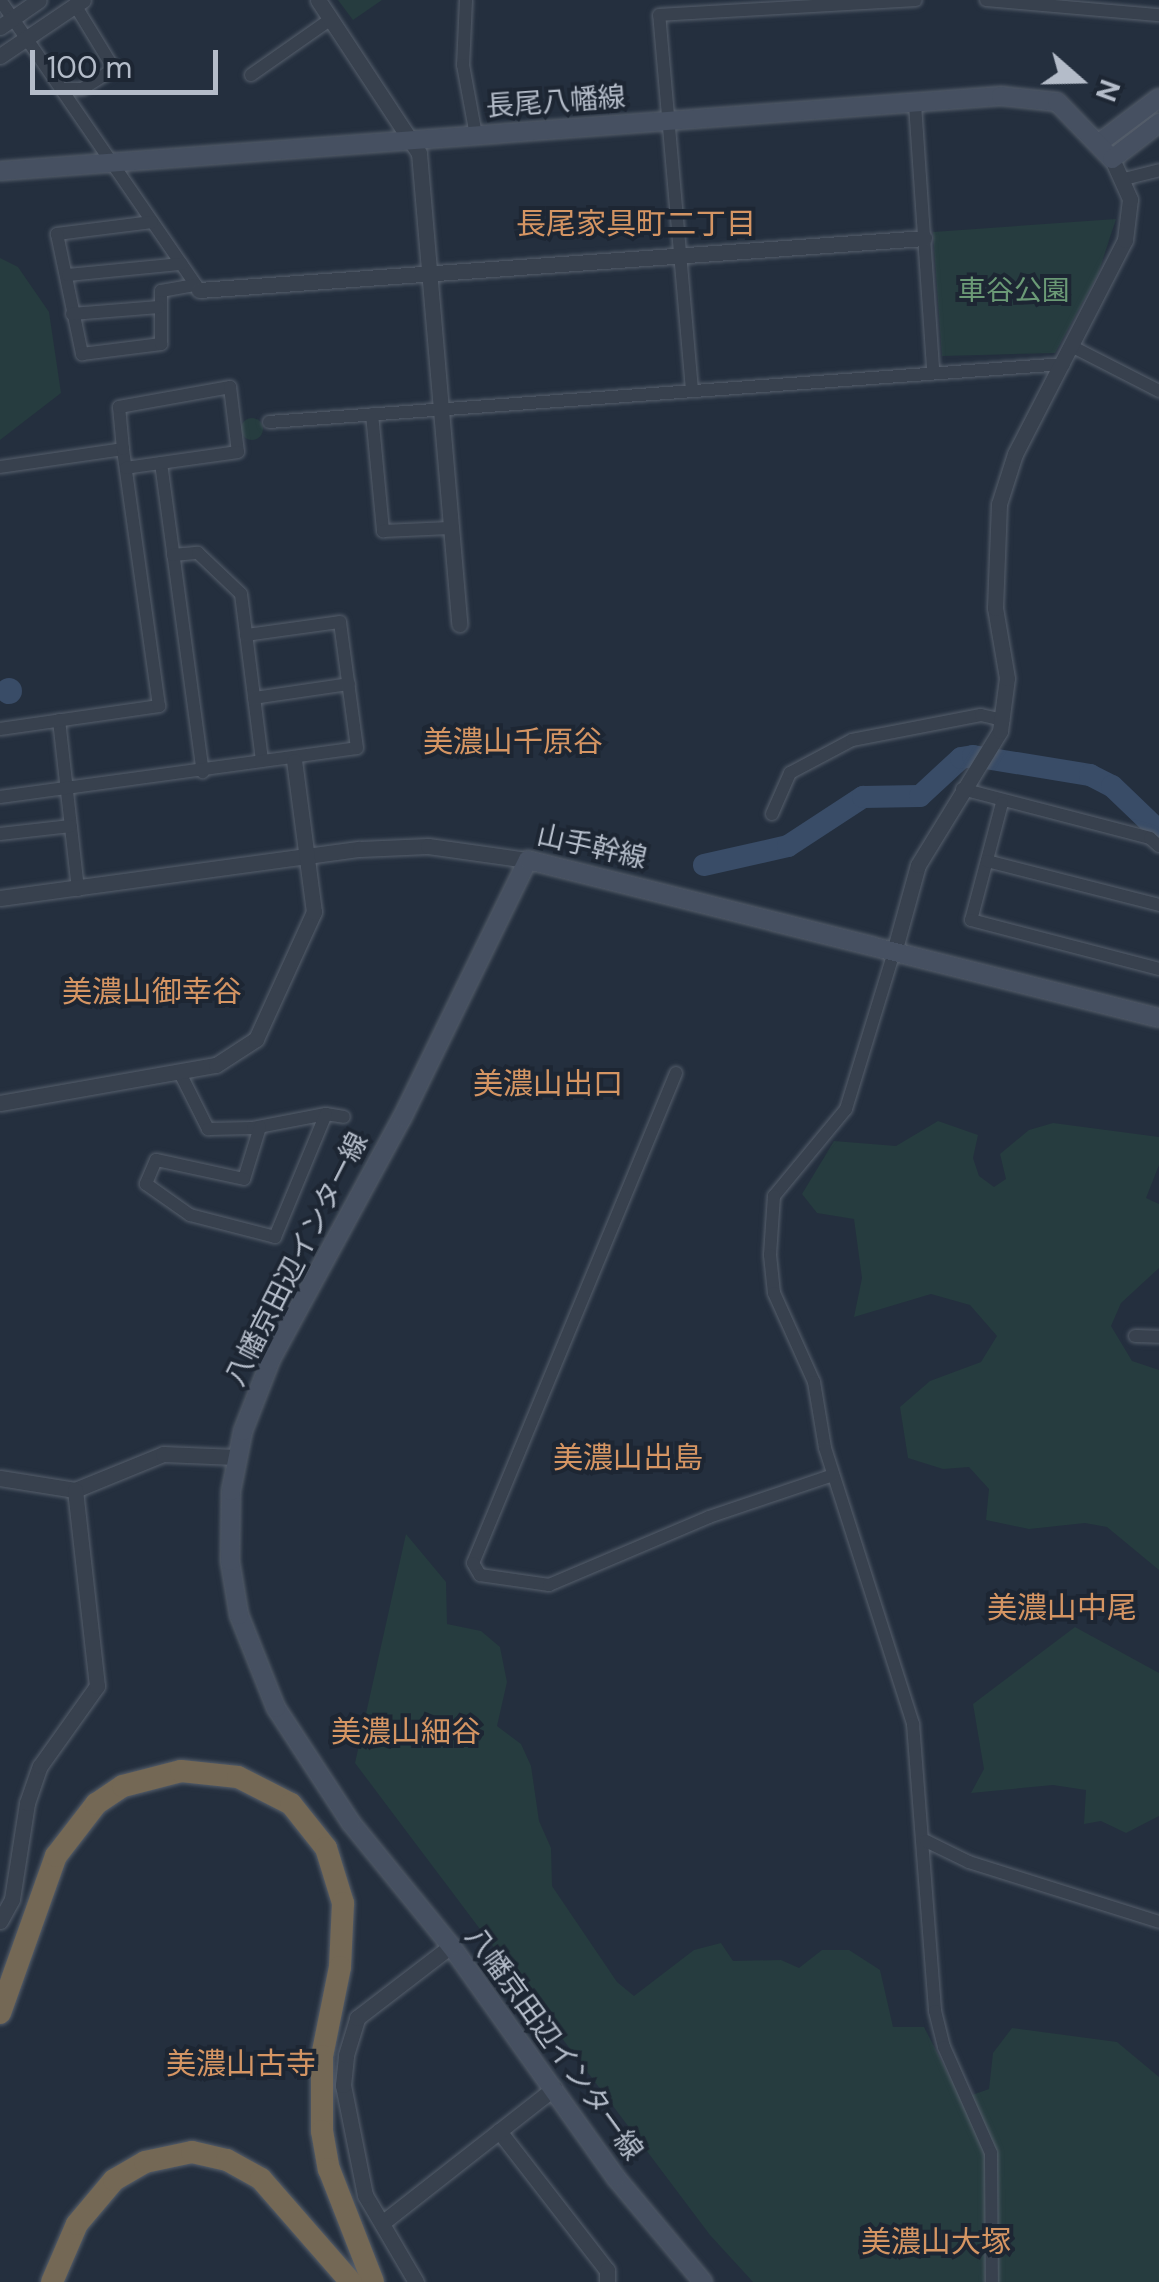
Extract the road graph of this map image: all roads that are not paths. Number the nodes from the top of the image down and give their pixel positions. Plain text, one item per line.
1 (0, 0) edge
2 (39, 0) edge
3 (318, 0) edge
4 (466, 0) edge
5 (916, 0) edge
6 (986, 0) edge
7 (79, 3) edge
8 (1159, 14) edge
9 (331, 19) junction
10 (6, 22) edge
11 (26, 38) junction
12 (0, 56) edge
13 (251, 75) dead end
14 (61, 90) junction
15 (1159, 98) edge
16 (915, 104) junction
17 (668, 121) junction
18 (1159, 123) edge
19 (476, 135) junction
20 (413, 140) junction
21 (1099, 142) junction
22 (1112, 158) junction
23 (112, 163) junction
24 (1159, 170) edge
25 (0, 171) edge
26 (1124, 179) junction
27 (152, 222) junction
28 (924, 238) junction
29 (679, 256) junction
30 (181, 264) junction
31 (428, 274) junction
32 (68, 275) junction
33 (197, 288) junction
34 (159, 306) junction
35 (72, 314) junction
36 (1073, 347) junction
37 (82, 354) junction
38 (1064, 364) junction
39 (83, 371) dead end
40 (933, 371) junction
41 (692, 390) junction
42 (1159, 392) edge
43 (438, 409) junction
44 (372, 414) junction
45 (269, 422) dead end
46 (123, 449) junction
47 (161, 463) junction
48 (0, 467) edge
49 (126, 468) junction
50 (450, 528) junction
51 (174, 555) junction
52 (459, 624) dead end
53 (246, 634) junction
54 (348, 684) junction
55 (254, 698) junction
56 (58, 720) junction
57 (1002, 720) junction
58 (0, 728) edge
59 (294, 761) junction
60 (262, 762) junction
61 (203, 772) junction
62 (66, 788) junction
63 (962, 790) junction
64 (0, 796) edge
65 (1002, 802) junction
66 (772, 814) dead end
67 (71, 826) junction
68 (0, 834) edge
69 (1159, 846) edge
70 (308, 854) junction
71 (528, 860) junction
72 (986, 861) junction
73 (78, 890) junction
74 (0, 898) edge
75 (1159, 905) edge
76 (894, 952) junction
77 (1159, 969) edge
78 (1159, 1018) edge
79 (180, 1073) junction
80 (676, 1073) dead end
81 (0, 1103) edge
82 (326, 1114) junction
83 (344, 1117) dead end
84 (260, 1126) junction
85 (1135, 1336) dead end
86 (1159, 1337) edge
87 (236, 1457) junction
88 (833, 1475) junction
89 (0, 1478) edge
90 (74, 1490) junction
91 (926, 1840) junction
92 (0, 1921) edge
93 (1159, 1922) edge
94 (451, 1946) junction
95 (0, 2013) edge
96 (554, 2088) junction
97 (500, 2131) junction
98 (382, 2223) junction
99 (52, 2282) edge
100 (350, 2282) edge
101 (373, 2282) edge
102 (416, 2282) edge
103 (607, 2282) edge
104 (703, 2282) edge
105 (992, 2282) edge

1 - 10 street
2 - 10 street
3 - 9 street
4 - 19 street
5 - 17 street
6 - 8 street
7 - 11 street
7 - 14 street
9 - 13 street
9 - 20 street
10 - 11 street
11 - 12 street
11 - 14 street
14 - 23 street
15 - 21 main road
16 - 17 main road, 長尾八幡線
16 - 21 main road, 長尾八幡線
16 - 28 street
17 - 19 main road, 長尾八幡線
17 - 29 street
18 - 22 main road
19 - 20 main road, 長尾八幡線
20 - 23 main road, 長尾八幡線
20 - 31 street
21 - 22 main road, 長尾八幡線
22 - 26 street
23 - 25 main road, 長尾八幡線
23 - 27 street
24 - 26 street
26 - 36 street
27 - 30 street
27 - 32 street
28 - 29 street
28 - 40 street
29 - 31 street
29 - 41 street
30 - 32 street
30 - 33 street
31 - 33 street
31 - 43 street
32 - 35 street
33 - 34 street
34 - 35 street
34 - 37 street
35 - 37 street
36 - 38 street
36 - 42 street
37 - 39 street
38 - 40 street
38 - 57 street
40 - 41 street
41 - 43 street
43 - 44 street
43 - 50 street
44 - 45 street
44 - 50 street
46 - 47 street
46 - 48 street
46 - 49 street
47 - 49 street
47 - 51 street
49 - 56 street
50 - 52 street
51 - 53 street
51 - 61 street
53 - 54 street
53 - 55 street
54 - 55 street
54 - 59 street
55 - 60 street
56 - 58 street
56 - 62 street
57 - 63 street
57 - 66 street
59 - 60 street
59 - 70 street
60 - 61 street
61 - 62 street
62 - 64 street
62 - 67 street
63 - 65 street
63 - 76 street
65 - 69 street
65 - 72 street
67 - 68 street
67 - 73 street
70 - 71 street, 山手幹線
70 - 73 street, 山手幹線
70 - 79 street
71 - 76 main road, 山手幹線
71 - 87 main road, 八幡京田辺インター線
72 - 75 street
72 - 77 street
73 - 74 street, 山手幹線
76 - 78 main road, 山手幹線
76 - 88 street
79 - 81 street
79 - 84 street
80 - 88 street
82 - 83 street
82 - 84 street
82 - 84 street
85 - 86 street
87 - 90 street
87 - 94 main road, 八幡京田辺インター線
88 - 91 street
89 - 90 street
90 - 92 street
91 - 93 street
91 - 105 street
94 - 96 main road, 八幡京田辺インター線
94 - 98 street
95 - 101 highway
96 - 97 street
96 - 104 main road, 八幡京田辺インター線
97 - 98 street
97 - 103 street
98 - 102 street
99 - 100 highway

